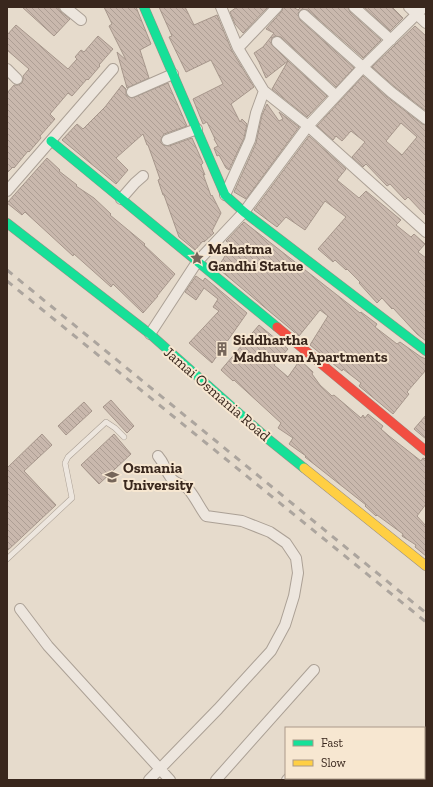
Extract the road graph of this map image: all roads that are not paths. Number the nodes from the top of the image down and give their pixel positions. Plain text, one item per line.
1 (65, 7) edge
2 (144, 7) edge
3 (221, 7) edge
4 (277, 7) edge
5 (354, 7) edge
6 (409, 7) edge
7 (420, 11) edge
8 (304, 14) dead end
9 (81, 20) dead end
10 (426, 23) edge
11 (391, 40) junction
12 (277, 42) dead end
13 (238, 48) junction
14 (363, 67) junction
15 (113, 69) dead end
16 (7, 70) edge
17 (173, 74) junction
18 (17, 79) dead end
19 (264, 91) junction
20 (132, 92) dead end
21 (336, 96) junction
22 (426, 119) edge
23 (308, 126) junction
24 (197, 129) junction
25 (167, 140) dead end
26 (51, 141) junction
27 (143, 176) dead end
28 (7, 191) edge
29 (225, 195) junction
30 (121, 199) junction
31 (244, 212) junction
32 (7, 223) edge
33 (426, 232) edge
34 (197, 262) junction
35 (150, 334) junction
36 (426, 351) edge
37 (124, 437) dead end
38 (426, 451) edge
39 (158, 456) dead end
40 (7, 559) edge
41 (426, 566) edge
42 (20, 609) dead end
43 (314, 670) dead end
44 (159, 769) junction
45 (149, 780) edge
46 (170, 780) edge
47 (216, 780) edge

1 - 9 street
2 - 17 street
3 - 13 street
4 - 13 street
5 - 11 street
6 - 7 street
7 - 10 street
7 - 11 street
8 - 14 street
11 - 14 street
12 - 21 street
13 - 19 street
14 - 21 street
14 - 22 street
15 - 26 street
16 - 18 street
17 - 20 street
17 - 24 street
19 - 23 street
19 - 29 street
21 - 23 street
23 - 31 street
23 - 33 street
24 - 25 street
24 - 29 street
26 - 28 street
26 - 30 street
27 - 30 street
29 - 31 street
30 - 34 street
31 - 34 street
31 - 36 street
32 - 35 street, Jamai Osmania Road
34 - 35 street
34 - 38 street
35 - 41 street, Jamai Osmania Road
37 - 40 lane
39 - 44 street
42 - 44 street
43 - 47 street
44 - 45 street
44 - 46 street

